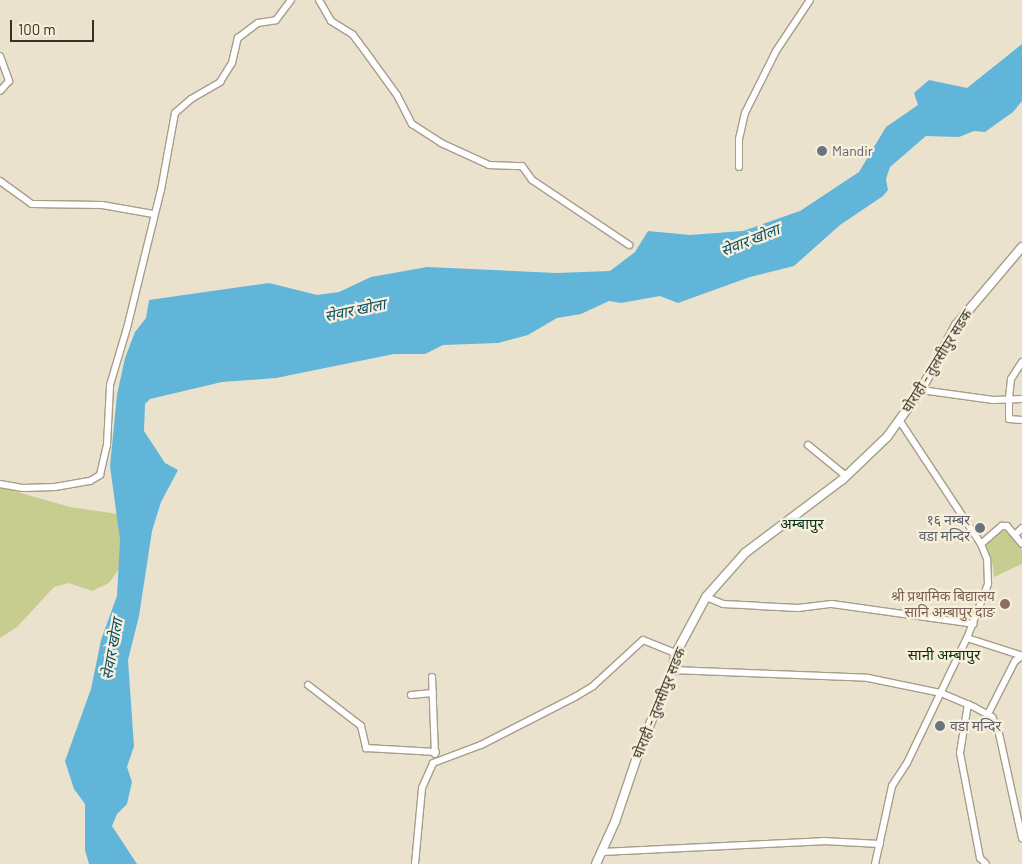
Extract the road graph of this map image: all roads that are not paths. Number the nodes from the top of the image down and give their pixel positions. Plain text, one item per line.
1 (291, 0) edge
2 (319, 0) edge
3 (810, 0) edge
4 (0, 56) edge
5 (0, 91) edge
6 (739, 167) dead end
7 (0, 181) edge
8 (153, 214) junction
9 (629, 244) dead end
10 (1022, 247) edge
11 (1022, 362) edge
12 (921, 390) junction
13 (1009, 398) junction
14 (1022, 399) edge
15 (1022, 420) edge
16 (900, 421) junction
17 (808, 444) dead end
18 (846, 476) junction
19 (0, 484) edge
20 (1022, 528) edge
21 (1015, 534) junction
22 (980, 544) junction
23 (1022, 544) edge
24 (706, 597) junction
25 (974, 624) junction
26 (967, 638) junction
27 (676, 653) junction
28 (1021, 656) edge
29 (672, 670) junction
30 (432, 677) dead end
31 (308, 685) dead end
32 (433, 693) junction
33 (941, 693) junction
34 (411, 695) dead end
35 (968, 704) junction
36 (988, 714) junction
37 (436, 752) junction
38 (433, 763) junction
39 (1022, 838) edge
40 (880, 844) junction
41 (602, 852) junction
42 (415, 864) edge
43 (596, 864) edge
44 (875, 864) edge
45 (986, 864) edge

1 - 8 street
2 - 9 street
3 - 6 street
4 - 5 street
7 - 8 street
8 - 19 street
10 - 12 main road, घोराही - तुलसीपुर सडक
11 - 13 street
12 - 13 street
12 - 16 main road, घोराही - तुलसीपुर सडक
13 - 14 street
13 - 15 street
16 - 18 main road, घोराही - तुलसीपुर सडक
16 - 22 street
17 - 18 street
18 - 24 main road, घोराही - तुलसीपुर सडक
20 - 21 street
21 - 22 street
21 - 23 street
22 - 25 street
24 - 25 street
24 - 27 main road, घोराही - तुलसीपुर सडक
25 - 26 street
26 - 28 street
26 - 33 street
27 - 29 main road, घोराही - तुलसीपुर सडक
27 - 38 street
28 - 36 street
29 - 33 street
29 - 41 main road, घोराही - तुलसीपुर सडक
30 - 32 street
31 - 37 street
32 - 34 street
32 - 37 street
33 - 35 street
33 - 40 street
35 - 36 street
35 - 45 street
36 - 39 street
37 - 38 street
38 - 42 street
40 - 41 street
40 - 44 street
41 - 43 main road, घोराही - तुलसीपुर सडक

